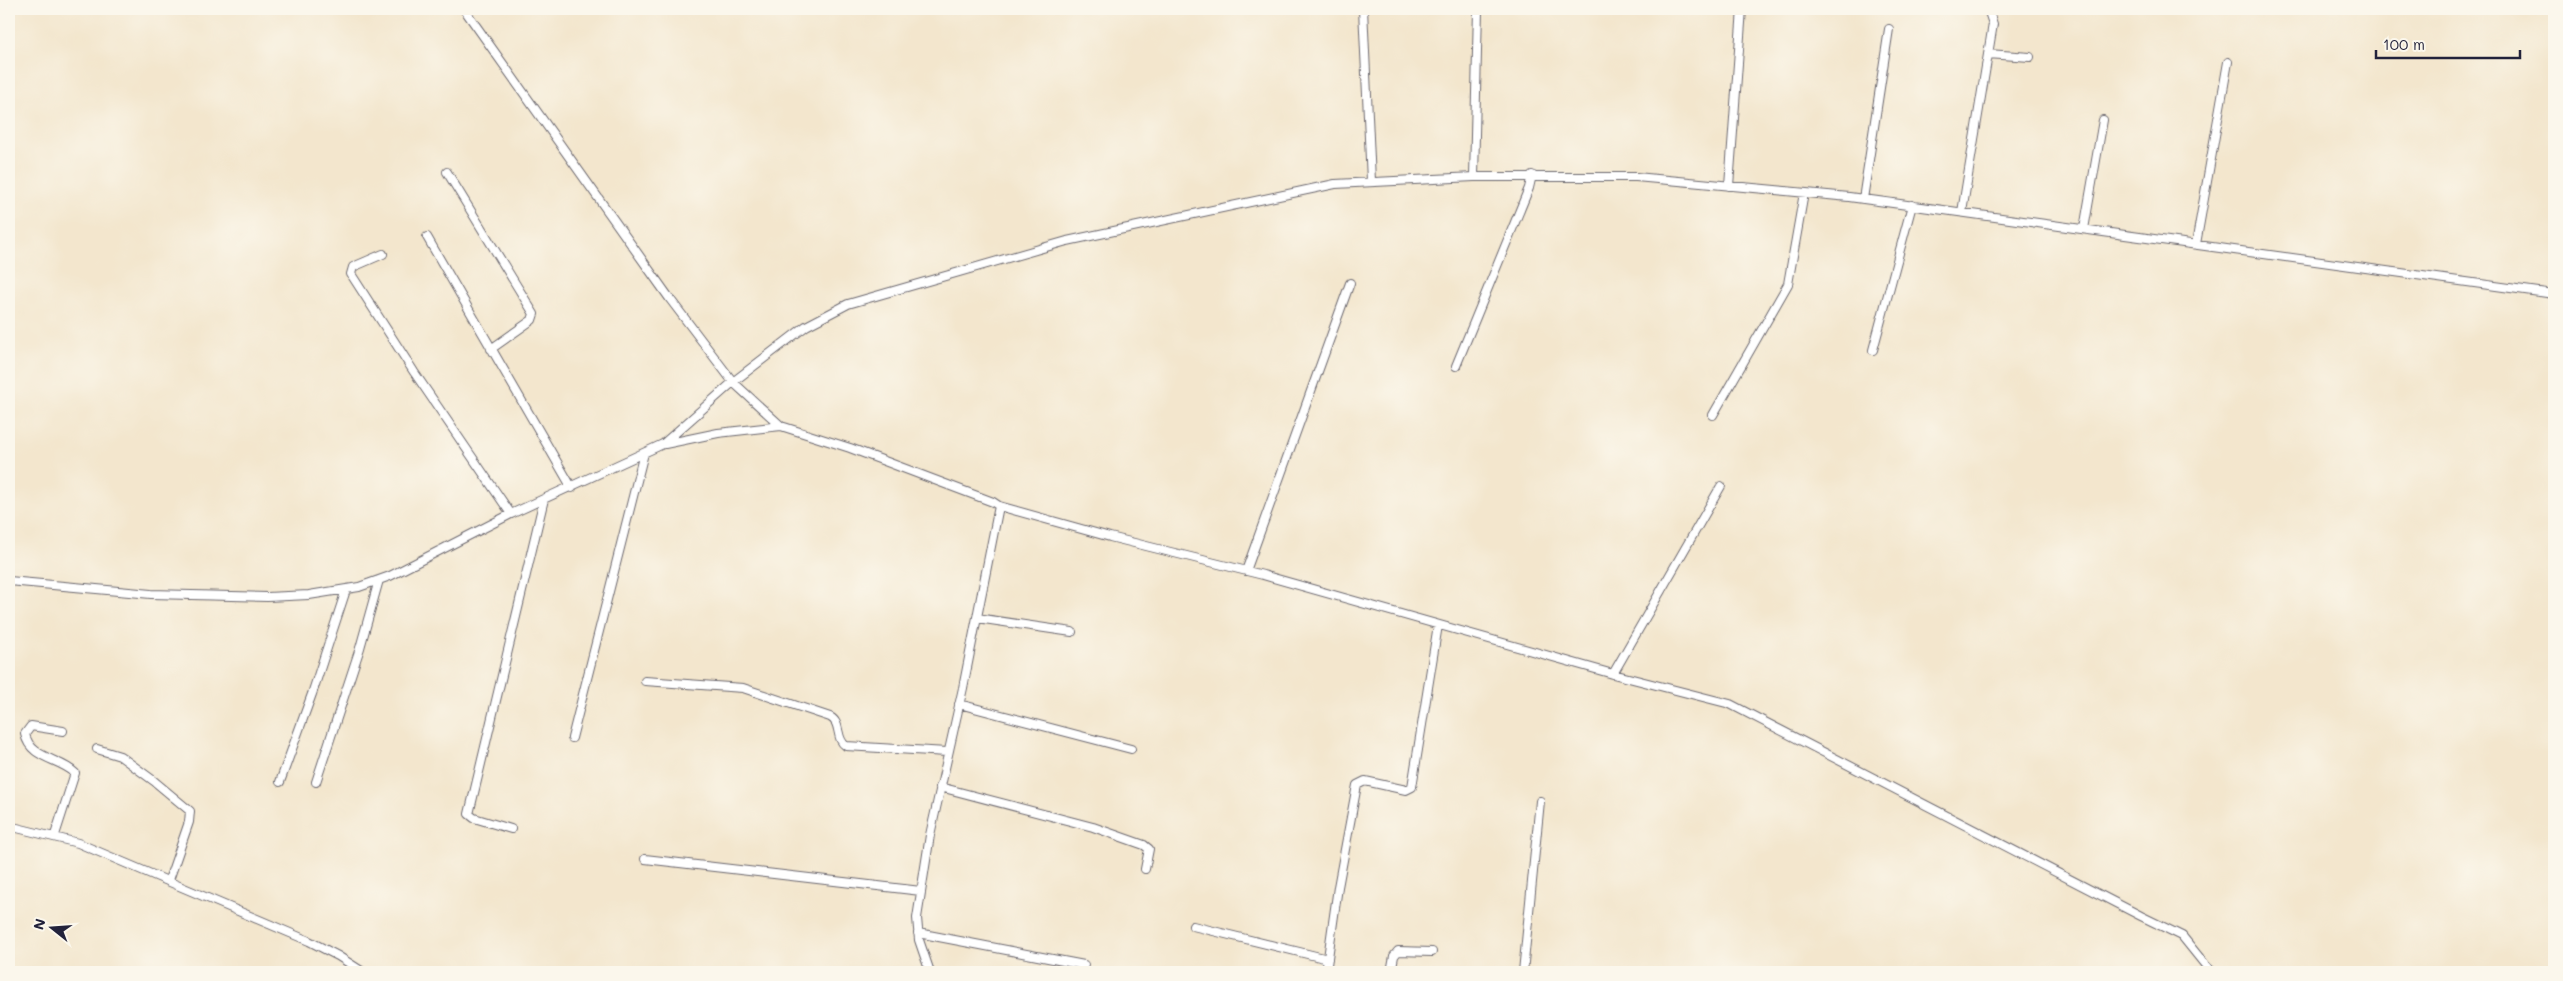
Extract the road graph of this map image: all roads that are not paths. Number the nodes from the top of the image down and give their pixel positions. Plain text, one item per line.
1 (464, 9) edge
2 (1363, 9) edge
3 (1478, 9) edge
4 (1742, 9) edge
5 (1988, 9) edge
6 (1889, 29) dead end
7 (1988, 54) junction
8 (2030, 57) dead end
9 (2228, 62) dead end
10 (2103, 120) dead end
11 (447, 172) dead end
12 (1532, 175) junction
13 (1474, 176) junction
14 (1371, 181) junction
15 (1729, 186) junction
16 (1804, 193) junction
17 (1863, 199) junction
18 (1912, 205) junction
19 (1962, 212) junction
20 (2084, 229) junction
21 (427, 237) dead end
22 (2196, 244) junction
23 (383, 254) dead end
24 (1350, 283) dead end
25 (2554, 294) edge
26 (491, 349) junction
27 (1873, 350) dead end
28 (1456, 366) dead end
29 (734, 382) junction
30 (1713, 415) dead end
31 (781, 426) junction
32 (663, 444) junction
33 (644, 454) junction
34 (1721, 486) dead end
35 (572, 488) junction
36 (544, 499) junction
37 (999, 506) junction
38 (511, 514) junction
39 (1246, 570) junction
40 (9, 580) edge
41 (379, 580) junction
42 (346, 590) junction
43 (977, 618) junction
44 (1438, 624) junction
45 (1072, 632) dead end
46 (1613, 674) junction
47 (645, 681) dead end
48 (959, 704) junction
49 (63, 731) dead end
50 (572, 738) dead end
51 (97, 749) dead end
52 (1131, 749) dead end
53 (947, 752) junction
54 (280, 782) dead end
55 (316, 782) dead end
56 (940, 787) junction
57 (1540, 801) dead end
58 (9, 826) edge
59 (511, 828) dead end
60 (55, 835) junction
61 (645, 859) dead end
62 (1145, 870) dead end
63 (169, 880) junction
64 (921, 891) junction
65 (1192, 926) dead end
66 (918, 933) junction
67 (1432, 952) dead end
68 (1328, 959) junction
69 (1084, 965) dead end
70 (363, 972) edge
71 (930, 972) edge
72 (1326, 972) edge
73 (1391, 972) edge
74 (1523, 972) edge
75 (2211, 972) edge

1 - 29 street
2 - 14 street
3 - 13 street
4 - 15 street
5 - 7 street
6 - 17 street
7 - 8 street
7 - 19 street
9 - 22 street
10 - 20 street
11 - 26 street
12 - 13 street
12 - 15 street
12 - 28 street
13 - 14 street
14 - 29 street
15 - 16 street
16 - 17 street
16 - 30 street
17 - 18 street
18 - 19 street
18 - 27 street
19 - 20 street
20 - 22 street
21 - 26 street
22 - 25 street
23 - 38 street
24 - 39 street
26 - 35 street
29 - 31 street
29 - 32 street
31 - 32 street
31 - 37 street
32 - 33 street
33 - 35 street
33 - 50 street
34 - 46 street
35 - 36 street
36 - 38 street
36 - 59 street
37 - 39 street
37 - 43 street
38 - 41 street
39 - 44 street
40 - 42 street
41 - 42 street
41 - 55 street
42 - 54 street
43 - 45 street
43 - 48 street
44 - 46 street
44 - 68 street
46 - 75 street
47 - 53 street
48 - 52 street
48 - 53 street
49 - 60 street
51 - 63 street
53 - 56 street
56 - 62 street
56 - 64 street
57 - 74 street
58 - 60 street
60 - 63 street
61 - 64 street
63 - 70 street
64 - 66 street
65 - 68 street
66 - 69 street
66 - 71 street
67 - 73 street
68 - 72 street

